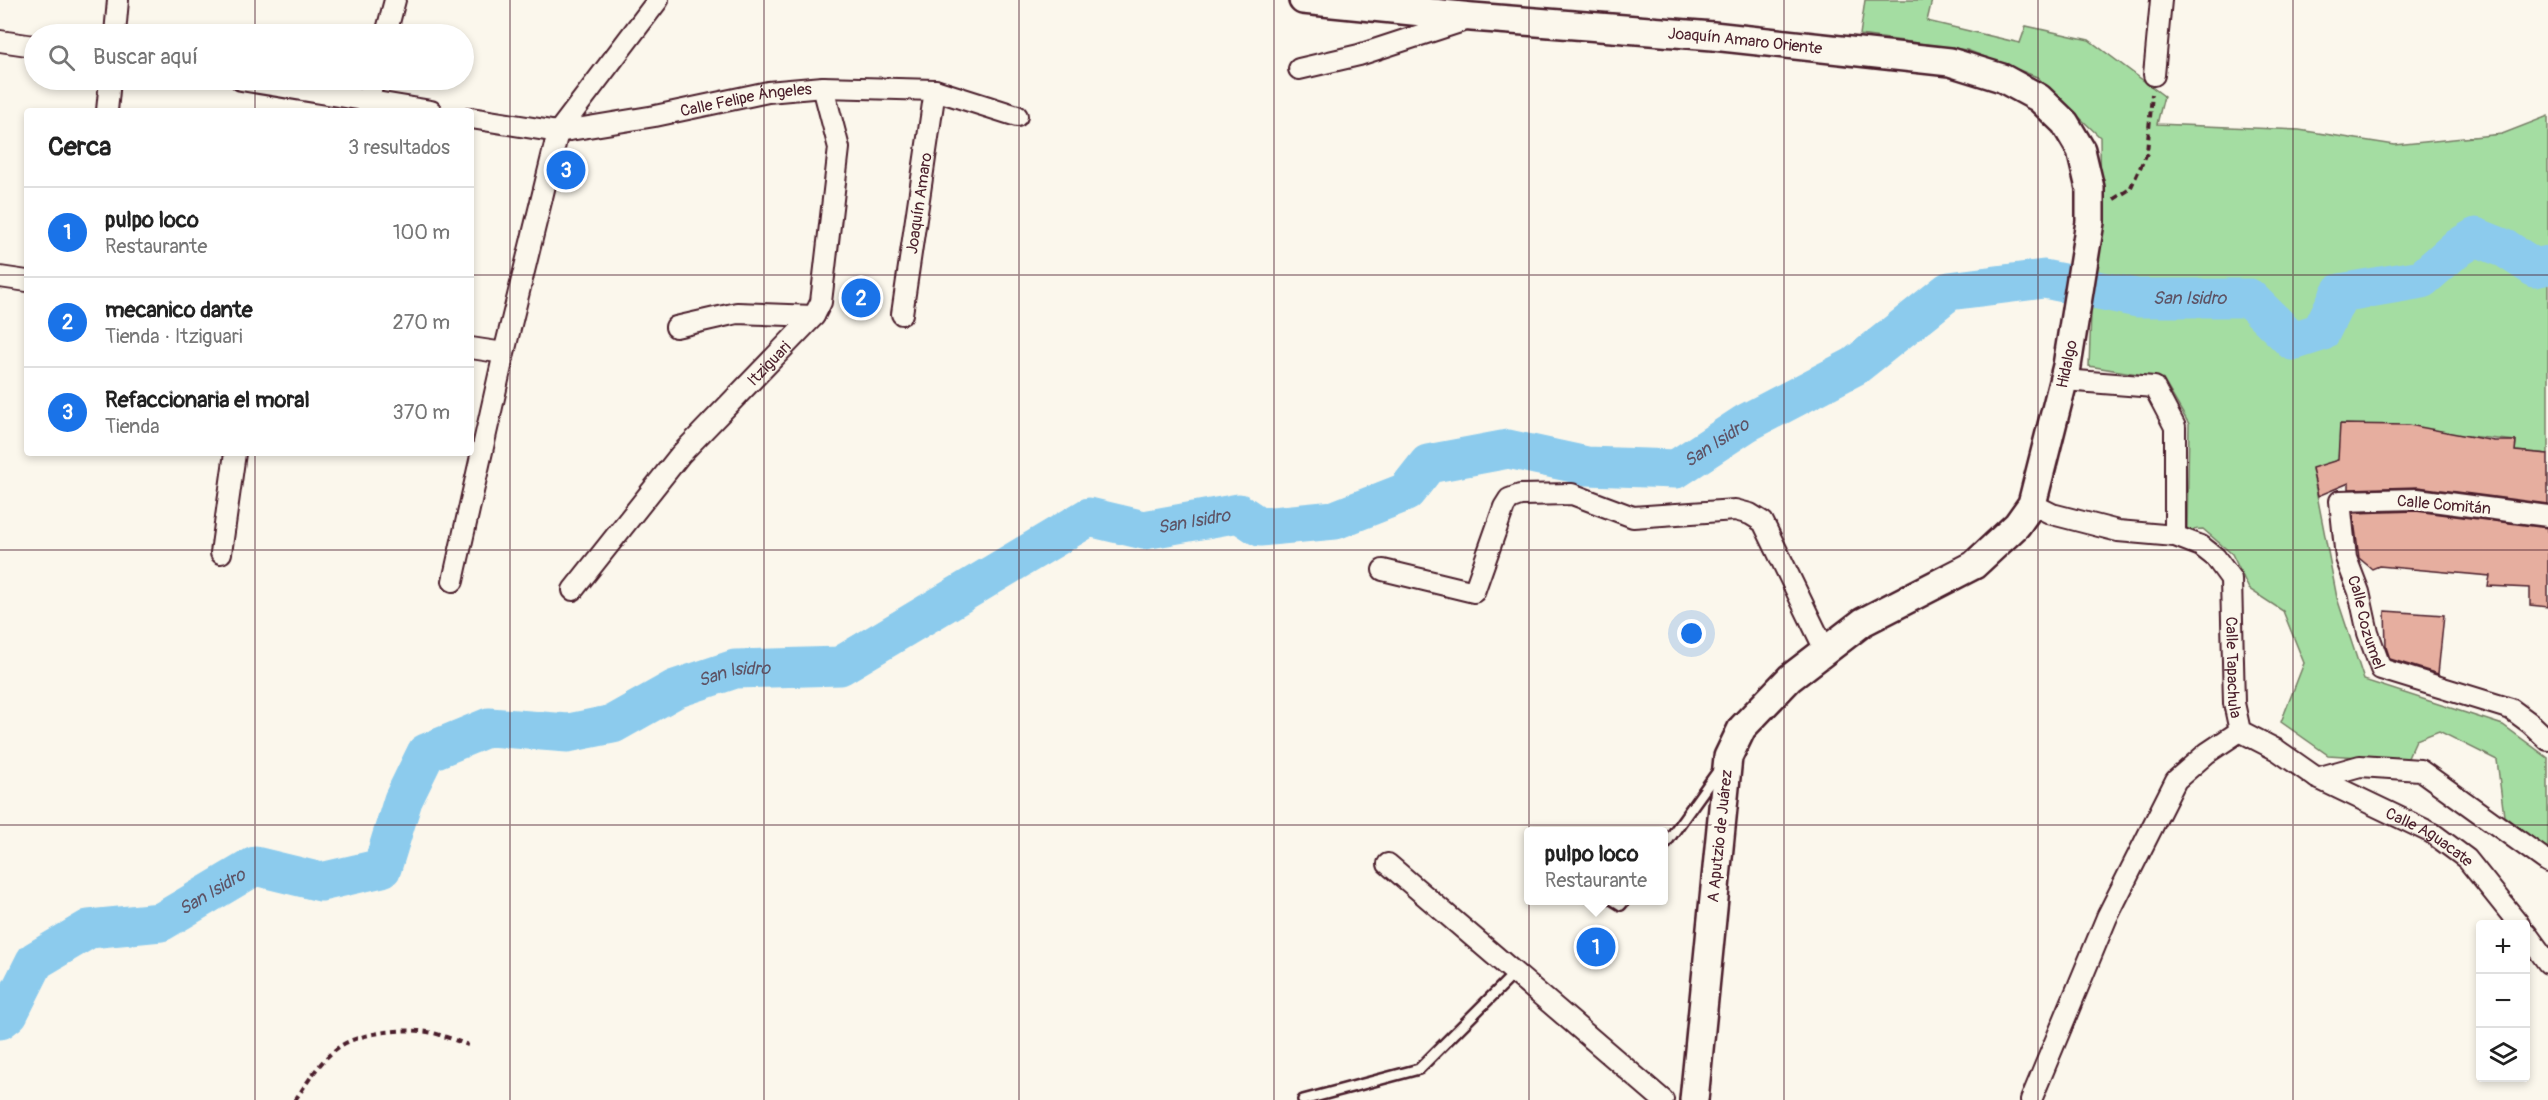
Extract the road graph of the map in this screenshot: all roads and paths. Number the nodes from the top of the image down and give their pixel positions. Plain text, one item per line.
1 (118, 0) edge
2 (395, 0) edge
3 (658, 0) edge
4 (1303, 0) edge
5 (2161, 0) edge
6 (1472, 17) junction
7 (116, 24) edge
8 (389, 24) edge
9 (0, 41) edge
10 (24, 45) edge
11 (1299, 69) dead end
12 (2154, 75) joint
13 (823, 87) junction
14 (109, 90) edge
15 (304, 90) edge
16 (371, 90) edge
17 (934, 90) junction
18 (368, 100) junction
19 (107, 108) edge
20 (414, 108) edge
21 (1017, 116) dead end
22 (474, 118) edge
23 (558, 132) junction
24 (2090, 213) junction
25 (0, 277) edge
26 (24, 281) edge
27 (902, 314) dead end
28 (814, 316) junction
29 (676, 327) dead end
30 (474, 348) edge
31 (504, 353) junction
32 (2065, 373) junction
33 (235, 456) edge
34 (2340, 501) joint
35 (2032, 504) junction
36 (2548, 516) edge
37 (2175, 536) junction
38 (221, 553) dead end
39 (1383, 570) dead end
40 (453, 581) dead end
41 (573, 591) dead end
42 (1826, 650) junction
43 (2240, 731) junction
44 (2548, 740) edge
45 (1728, 757) junction
46 (2317, 778) junction
47 (1668, 840) edge
48 (2548, 862) edge
49 (1388, 864) dead end
50 (2516, 920) edge
51 (2530, 938) edge
52 (2548, 963) edge
53 (1515, 972) junction
54 (468, 1045) dead end
55 (295, 1100) edge
56 (1303, 1100) edge
57 (1664, 1100) edge
58 (1694, 1100) edge
59 (2031, 1100) edge

1 - 7 street
2 - 8 street
3 - 23 street
4 - 6 street, Joaquín Amaro Oriente
5 - 12 street
6 - 11 street
6 - 24 street, Joaquín Amaro Oriente
9 - 10 street
12 - 24 path
13 - 17 street, Calle Felipe Ángeles
13 - 23 street, Calle Felipe Ángeles
13 - 28 street, Itziguari
14 - 19 street
15 - 18 street
16 - 18 street
17 - 21 street, Calle Felipe Ángeles
17 - 27 street, Joaquín Amaro
18 - 20 street
22 - 23 street, Calle Felipe Ángeles
23 - 31 street
24 - 32 street, Hidalgo
25 - 26 street
28 - 29 street
28 - 41 street, Itziguari
30 - 31 street
31 - 40 street
32 - 35 street, Hidalgo
32 - 37 street
33 - 38 street
34 - 36 street, Calle Comitán
34 - 44 street, Calle Cozumel
35 - 37 street, Calle Tapachula
35 - 42 street, A Aputzio de Juárez
37 - 43 street, Calle Tapachula
39 - 42 street
42 - 45 street, A Aputzio de Juárez
43 - 46 street, Calle Tapachula
43 - 59 street
45 - 47 lane
45 - 58 street, A Aputzio de Juárez
46 - 48 street
46 - 50 street, Calle Aguacate
49 - 53 street
51 - 52 street
53 - 56 lane
53 - 57 street
54 - 55 path

